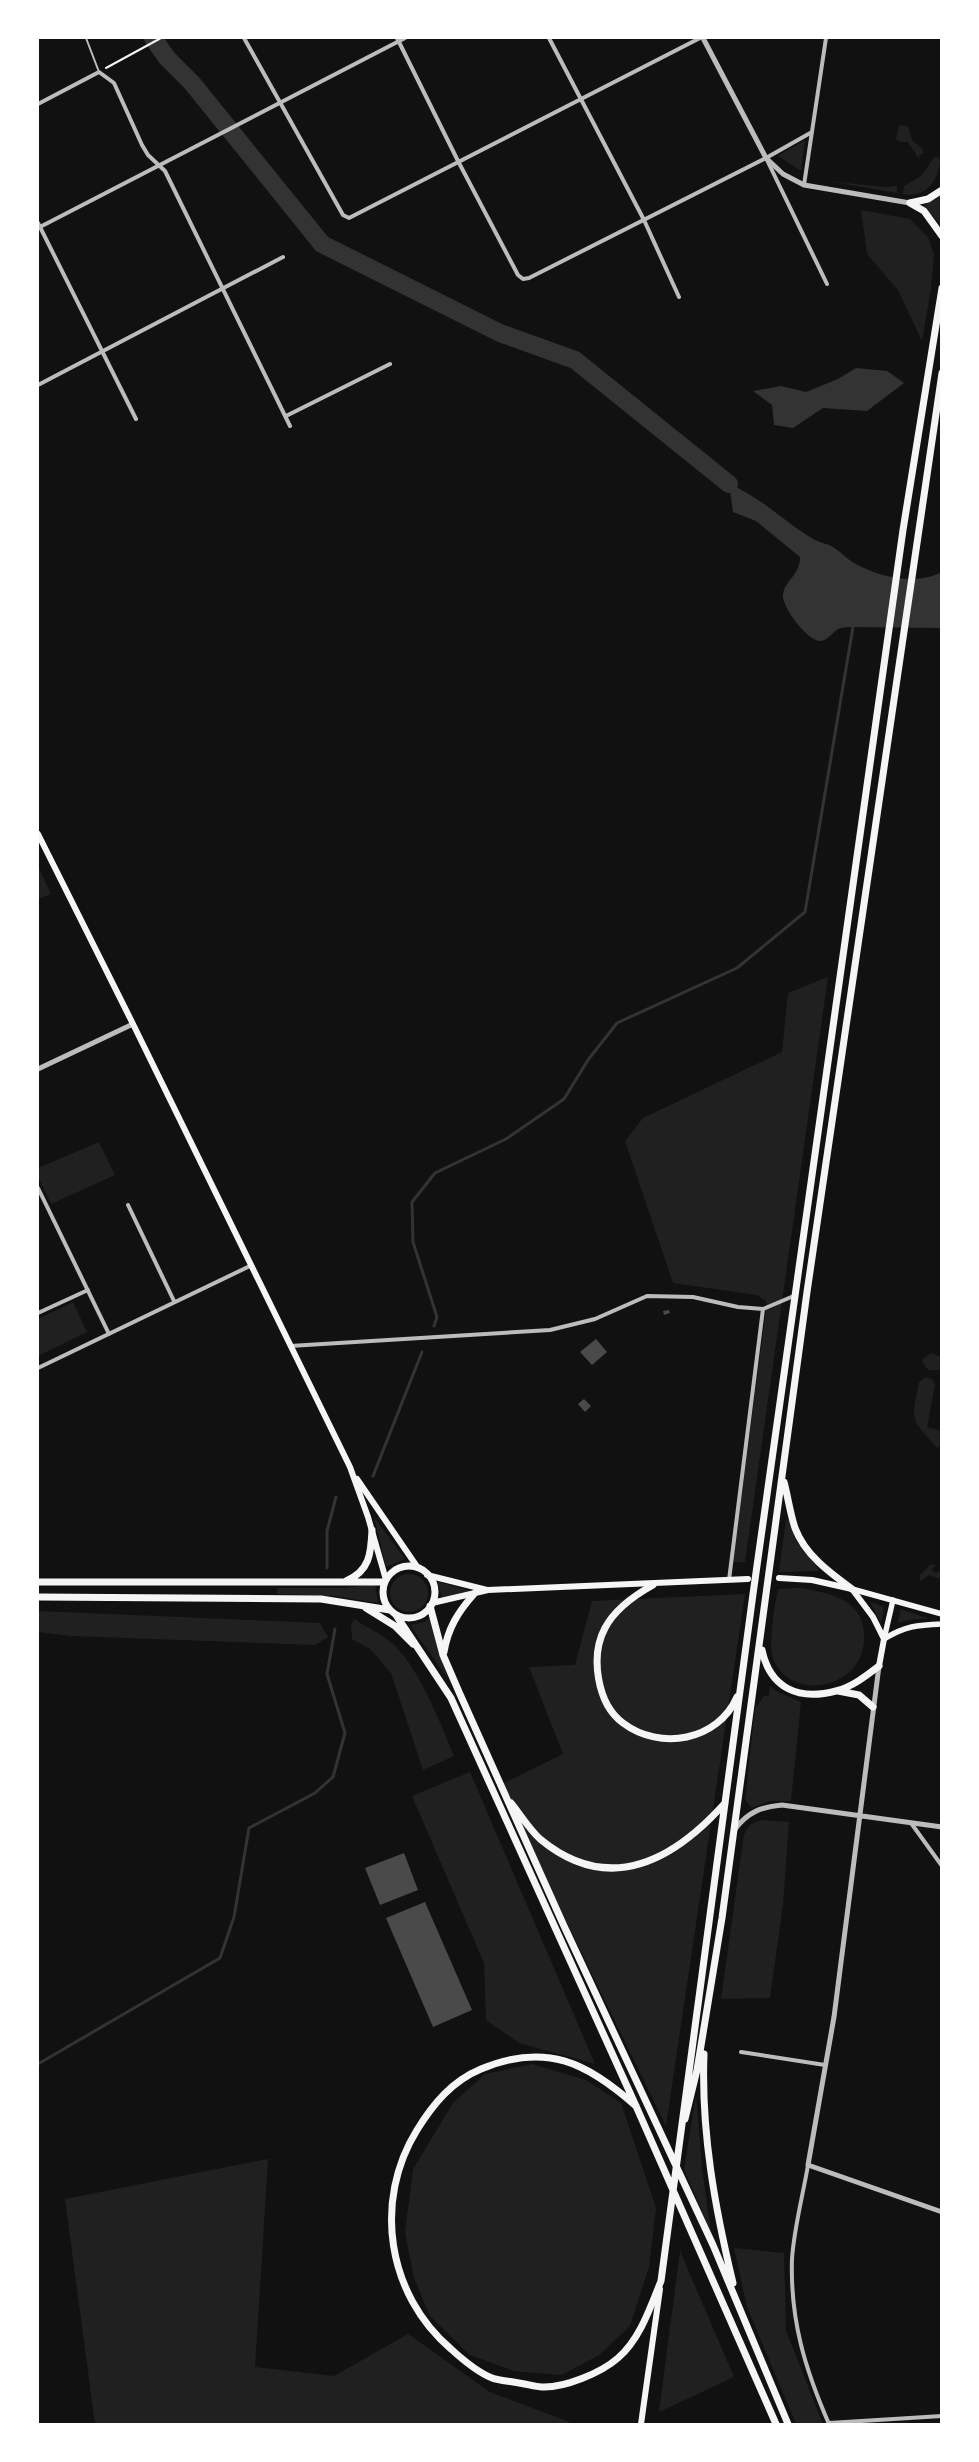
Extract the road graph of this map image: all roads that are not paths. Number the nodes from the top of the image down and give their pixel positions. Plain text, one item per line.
1 (86, 38) edge
2 (244, 38) edge
3 (405, 38) edge
4 (549, 38) edge
5 (702, 38) edge
6 (826, 38) edge
7 (398, 39) edge
8 (99, 72) junction
9 (580, 98) junction
10 (279, 102) junction
11 (38, 104) edge
12 (812, 132) junction
13 (766, 158) junction
14 (458, 161) junction
15 (160, 164) junction
16 (804, 185) junction
17 (942, 190) edge
18 (910, 203) junction
19 (644, 220) junction
20 (38, 226) edge
21 (942, 236) edge
22 (283, 257) dead end
23 (827, 284) dead end
24 (942, 288) edge
25 (222, 289) junction
26 (679, 296) dead end
27 (101, 352) junction
28 (390, 364) dead end
29 (942, 373) edge
30 (38, 386) edge
31 (286, 416) junction
32 (136, 418) dead end
33 (290, 426) dead end
34 (38, 834) edge
35 (134, 1024) junction
36 (38, 1069) edge
37 (38, 1188) edge
38 (128, 1205) dead end
39 (252, 1265) junction
40 (88, 1290) junction
41 (796, 1295) junction
42 (174, 1301) junction
43 (763, 1309) junction
44 (38, 1313) edge
45 (109, 1334) junction
46 (290, 1346) junction
47 (38, 1368) edge
48 (350, 1467) junction
49 (783, 1477) junction
50 (372, 1530) junction
51 (418, 1568) junction
52 (428, 1575) junction
53 (779, 1578) dead end
54 (748, 1579) dead end
55 (729, 1580) junction
56 (386, 1581) junction
57 (38, 1582) edge
58 (342, 1582) junction
59 (653, 1585) junction
60 (852, 1589) junction
61 (488, 1590) junction
62 (474, 1594) junction
63 (38, 1597) edge
64 (893, 1600) junction
65 (358, 1604) junction
66 (431, 1605) junction
67 (393, 1612) junction
68 (942, 1614) edge
69 (942, 1624) edge
70 (884, 1639) junction
71 (760, 1643) junction
72 (443, 1655) junction
73 (428, 1661) junction
74 (879, 1666) junction
75 (740, 1690) junction
76 (837, 1691) junction
77 (873, 1707) junction
78 (505, 1795) junction
79 (725, 1803) junction
80 (861, 1816) junction
81 (911, 1822) junction
82 (942, 1827) edge
83 (733, 1831) junction
84 (942, 1866) edge
85 (704, 2030) junction
86 (741, 2052) dead end
87 (825, 2065) junction
88 (636, 2106) junction
89 (677, 2151) junction
90 (808, 2165) junction
91 (942, 2212) edge
92 (661, 2281) junction
93 (738, 2303) junction
94 (942, 2416) edge
95 (640, 2424) edge
96 (776, 2424) edge
97 (788, 2424) edge
98 (829, 2424) edge

1 - 8 lane
2 - 10 street
3 - 7 street
4 - 9 street
5 - 9 street
5 - 13 street
6 - 12 street
7 - 10 street
7 - 14 street
8 - 11 street
8 - 15 street
9 - 14 street
9 - 19 street
10 - 14 street
10 - 15 street
12 - 13 street
12 - 16 street
13 - 16 street
13 - 19 street
13 - 23 street
14 - 19 street
15 - 20 street
15 - 25 street
16 - 18 street
17 - 18 highway
18 - 21 highway
19 - 26 street
20 - 27 street
22 - 25 street
24 - 41 highway
25 - 27 street
25 - 31 street
27 - 30 street
27 - 32 street
28 - 31 street
29 - 49 highway
31 - 33 street
34 - 35 main road
35 - 36 street
35 - 39 main road
37 - 40 street
38 - 42 street
39 - 42 street
39 - 46 main road
40 - 44 street
40 - 45 street
41 - 43 street
41 - 75 highway
42 - 45 street
43 - 46 street
43 - 55 street
45 - 47 street
46 - 48 main road
48 - 50 main road
48 - 51 main road
49 - 60 highway
49 - 71 highway
50 - 56 main road
50 - 58 highway
51 - 52 highway
51 - 56 highway
52 - 61 main road
52 - 66 highway
53 - 60 main road
54 - 55 main road
55 - 59 main road
56 - 58 highway
56 - 67 highway
57 - 58 highway
59 - 61 main road
59 - 75 highway
60 - 64 main road
60 - 70 main road
61 - 62 main road
62 - 66 main road
62 - 72 highway
63 - 65 highway
64 - 68 main road
64 - 70 main road
65 - 67 highway
65 - 73 highway
66 - 67 highway
66 - 72 highway
67 - 73 highway
69 - 70 main road
70 - 74 main road
71 - 76 highway
71 - 83 highway
72 - 78 highway
73 - 88 highway
74 - 76 highway
74 - 77 street
75 - 79 highway
76 - 77 highway
77 - 80 street
78 - 79 highway
78 - 93 highway
79 - 89 highway
80 - 81 street
80 - 83 street
80 - 87 street
81 - 82 street
81 - 84 street
83 - 85 highway
85 - 89 highway
85 - 93 highway
86 - 87 street
87 - 90 street
88 - 92 highway
88 - 96 highway
89 - 92 highway
90 - 91 street
90 - 98 street
92 - 95 main road
93 - 97 highway
94 - 98 street

